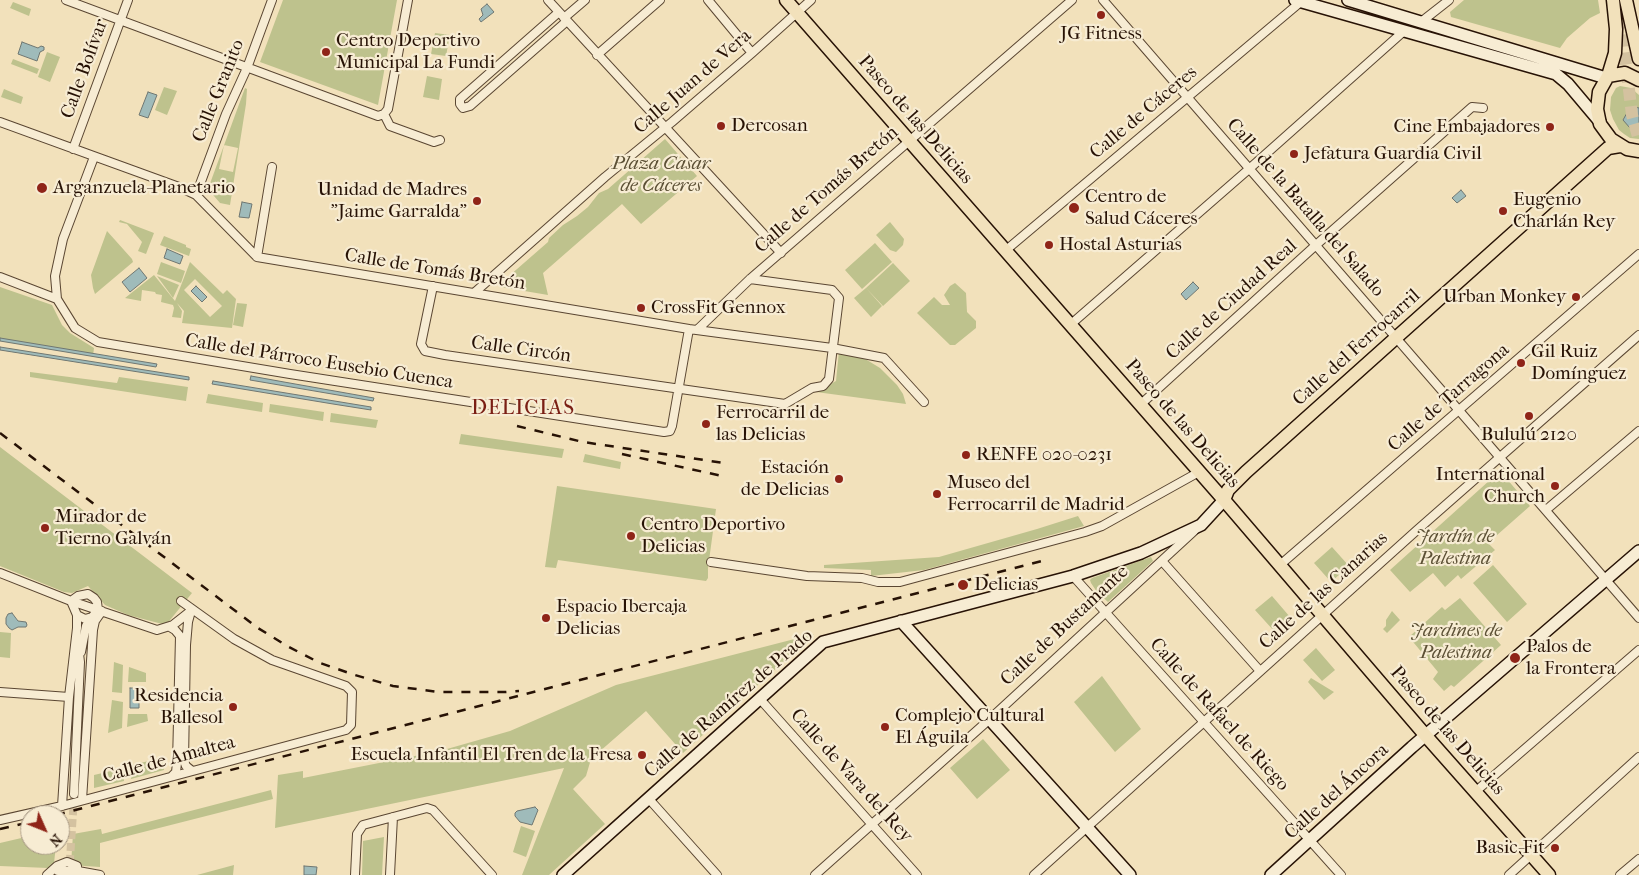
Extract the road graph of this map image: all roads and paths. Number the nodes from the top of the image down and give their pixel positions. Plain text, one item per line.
1 (66, 0) edge
2 (128, 0) edge
3 (272, 0) edge
4 (408, 0) edge
5 (548, 0) edge
6 (585, 0) edge
7 (660, 0) edge
8 (708, 0) edge
9 (786, 0) edge
10 (810, 0) edge
11 (1072, 0) edge
12 (1103, 0) edge
13 (1348, 0) edge
14 (1449, 0) edge
15 (1613, 0) edge
16 (1626, 0) edge
17 (1299, 1) edge
18 (797, 13) junction
19 (563, 17) junction
20 (120, 20) junction
21 (1421, 22) junction
22 (1404, 31) junction
23 (752, 53) junction
24 (597, 55) junction
25 (1639, 59) edge
26 (247, 68) junction
27 (1607, 77) junction
28 (1639, 80) edge
29 (1187, 98) junction
30 (1483, 108) dead end
31 (384, 114) junction
32 (0, 122) edge
33 (1601, 125) junction
34 (665, 128) junction
35 (440, 140) dead end
36 (909, 141) junction
37 (1620, 146) junction
38 (73, 149) junction
39 (1639, 151) edge
40 (94, 157) junction
41 (272, 167) dead end
42 (1586, 167) junction
43 (1249, 169) junction
44 (196, 195) junction
45 (1316, 246) junction
46 (1005, 251) junction
47 (781, 252) junction
48 (1639, 254) edge
49 (257, 257) junction
50 (0, 277) edge
51 (750, 279) junction
52 (432, 286) junction
53 (474, 293) junction
54 (56, 299) junction
55 (1070, 325) junction
56 (693, 330) junction
57 (1639, 334) edge
58 (1397, 338) junction
59 (832, 348) junction
60 (678, 389) junction
61 (924, 402) dead end
62 (1140, 405) junction
63 (1459, 410) junction
64 (1639, 431) edge
65 (1499, 456) junction
66 (1199, 472) junction
67 (1224, 500) junction
68 (1546, 510) junction
69 (1201, 525) junction
70 (1639, 551) edge
71 (1162, 561) junction
72 (710, 562) dead end
73 (1280, 565) junction
74 (0, 573) edge
75 (1073, 576) junction
76 (1606, 580) junction
77 (71, 601) junction
78 (182, 601) dead end
79 (100, 610) junction
80 (192, 610) junction
81 (1106, 613) junction
82 (1322, 615) junction
83 (77, 616) junction
84 (92, 617) junction
85 (1639, 618) edge
86 (901, 621) junction
87 (170, 627) junction
88 (76, 636) junction
89 (1639, 650) edge
90 (80, 662) junction
91 (1260, 670) junction
92 (0, 692) edge
93 (69, 697) junction
94 (760, 699) junction
95 (991, 718) junction
96 (1204, 721) junction
97 (1426, 736) junction
98 (1639, 757) edge
99 (191, 770) junction
100 (172, 776) junction
101 (1475, 792) junction
102 (74, 794) tunnel mouth
103 (649, 799) junction
104 (82, 800) junction
105 (62, 805) edge
106 (65, 805) edge
107 (20, 815) edge
108 (393, 817) junction
109 (0, 820) edge
110 (872, 825) junction
111 (1088, 827) junction
112 (1309, 840) junction
113 (1531, 854) junction
114 (1639, 859) edge
115 (71, 864) junction
116 (78, 873) edge
117 (487, 873) edge
118 (56, 874) edge
119 (47, 875) edge
120 (99, 875) edge
121 (355, 875) edge
122 (390, 875) edge
123 (563, 875) edge
124 (716, 875) edge
125 (815, 875) edge
126 (917, 875) edge
127 (1034, 875) edge
128 (1130, 875) edge
129 (1271, 875) edge
130 (1340, 875) edge
131 (1508, 875) edge
132 (1549, 875) edge
133 (1620, 875) edge

1 - 20 street
2 - 20 street, Calle Bolívar
3 - 26 street, Calle Granito
4 - 31 street
5 - 19 street
6 - 19 street
7 - 24 street
8 - 23 street
9 - 18 main road, Paseo de las Delicias
10 - 18 street, Calle Juan de Vera
11 - 36 street, Calle de Tomás Bretón
12 - 29 street, Calle de la Batalla del Salado
13 - 21 main road
14 - 21 street
15 - 27 main road
16 - 25 main road
17 - 22 main road
17 - 29 street, Calle de Cáceres
18 - 23 street, Calle Juan de Vera
18 - 36 main road, Paseo de las Delicias
19 - 19 street
19 - 24 street
20 - 26 street
20 - 38 street, Calle Bolívar
21 - 27 main road
22 - 33 main road
22 - 43 street
23 - 34 street, Calle Juan de Vera
24 - 34 street
26 - 31 street
26 - 44 street, Calle Granito
27 - 28 main road
27 - 33 main road
29 - 43 street, Calle de la Batalla del Salado
29 - 46 street, Calle de Cáceres
30 - 45 street, Calle de Ciudad Real
31 - 35 street
32 - 38 street
33 - 37 main road
33 - 42 main road, Calle del Ferrocarril
34 - 47 street
34 - 53 street, Calle Juan de Vera
36 - 46 main road, Paseo de las Delicias
36 - 47 street, Calle de Tomás Bretón
37 - 39 main road
37 - 42 main road, Calle del Ferrocarril
38 - 40 street
40 - 44 street
40 - 54 street
41 - 49 street
42 - 58 main road, Calle del Ferrocarril
43 - 45 street, Calle de la Batalla del Salado
43 - 55 street
44 - 49 street
45 - 58 street, Calle de la Batalla del Salado
45 - 62 street, Calle de Ciudad Real
46 - 55 main road, Paseo de las Delicias
47 - 51 street, Calle de Tomás Bretón
48 - 63 street, Calle de Tarragona
49 - 52 street, Calle de Tomás Bretón
50 - 54 street
51 - 56 street, Calle de Tomás Bretón
51 - 59 street
52 - 53 street, Calle de Tomás Bretón
52 - 60 street, Calle Circón
53 - 56 street, Calle de Tomás Bretón
54 - 60 street, Calle del Párroco Eusebio Cuenca
55 - 62 main road, Paseo de las Delicias
56 - 59 street, Calle de Tomás Bretón
56 - 60 street, Calle del Párroco Eusebio Cuenca
57 - 65 street, Calle de las Canarias
58 - 63 street, Calle de la Batalla del Salado
58 - 67 main road, Calle del Ferrocarril
59 - 60 street
59 - 61 street, Calle de Tomás Bretón
62 - 66 main road, Paseo de las Delicias
63 - 65 street, Calle de la Batalla del Salado
63 - 73 street, Calle de Tarragona
64 - 68 street
65 - 68 street, Calle de la Batalla del Salado
65 - 82 street, Calle de las Canarias
66 - 67 main road, Paseo de las Delicias
66 - 72 street
67 - 69 main road, Calle de Bustamante
67 - 73 main road, Paseo de las Delicias
68 - 76 street, Calle de la Batalla del Salado
69 - 71 street, Calle de Bustamante
69 - 75 main road, Calle de Ramírez de Prado
70 - 76 main road, Calle del Áncora
71 - 81 street, Calle de Bustamante
71 - 91 street
73 - 82 main road, Paseo de las Delicias
74 - 77 street
75 - 81 street, Calle de Rafael de Riego
75 - 86 main road, Calle de Ramírez de Prado
76 - 85 street, Calle de la Batalla del Salado
76 - 97 main road, Calle del Áncora
77 - 79 street
77 - 79 street
77 - 83 street
78 - 80 street
79 - 84 street
79 - 87 street
79 - 104 street
80 - 87 street
80 - 99 street
80 - 99 street, Calle de Amaltea
81 - 95 street, Calle de Bustamante
81 - 96 street, Calle de Rafael de Riego
82 - 91 street, Calle de las Canarias
82 - 97 main road, Paseo de las Delicias
83 - 84 street
83 - 88 street
84 - 90 street
86 - 94 main road, Calle de Ramírez de Prado
86 - 95 main road
87 - 100 street
88 - 90 street
88 - 93 street
89 - 101 street
90 - 102 street
91 - 96 street, Calle de las Canarias
92 - 93 street
93 - 105 street
94 - 103 main road, Calle de Ramírez de Prado
94 - 110 street, Calle de Vara del Rey
95 - 110 street, Calle de Bustamante
95 - 111 main road
96 - 111 street, Calle de las Canarias
96 - 112 street, Calle de Rafael de Riego
97 - 101 main road, Paseo de las Delicias
97 - 112 main road, Calle del Áncora
98 - 113 street
99 - 100 street, Calle de Amaltea
100 - 104 street, Calle de Amaltea
101 - 113 main road, Paseo de las Delicias
103 - 123 main road, Calle de Ramírez de Prado
103 - 124 street
104 - 106 street, Calle de Amaltea
107 - 109 street, Calle de Amaltea
108 - 117 street
108 - 121 street
108 - 122 street
110 - 125 street, Calle de Bustamante
110 - 126 street, Calle de Vara del Rey
111 - 127 street, Calle de las Canarias
111 - 128 main road
112 - 129 main road, Calle del Áncora
112 - 130 street, Calle de Rafael de Riego
113 - 131 street
113 - 132 main road, Paseo de las Delicias
114 - 133 street
115 - 116 street
115 - 118 street
115 - 119 street
116 - 118 street
116 - 120 street

